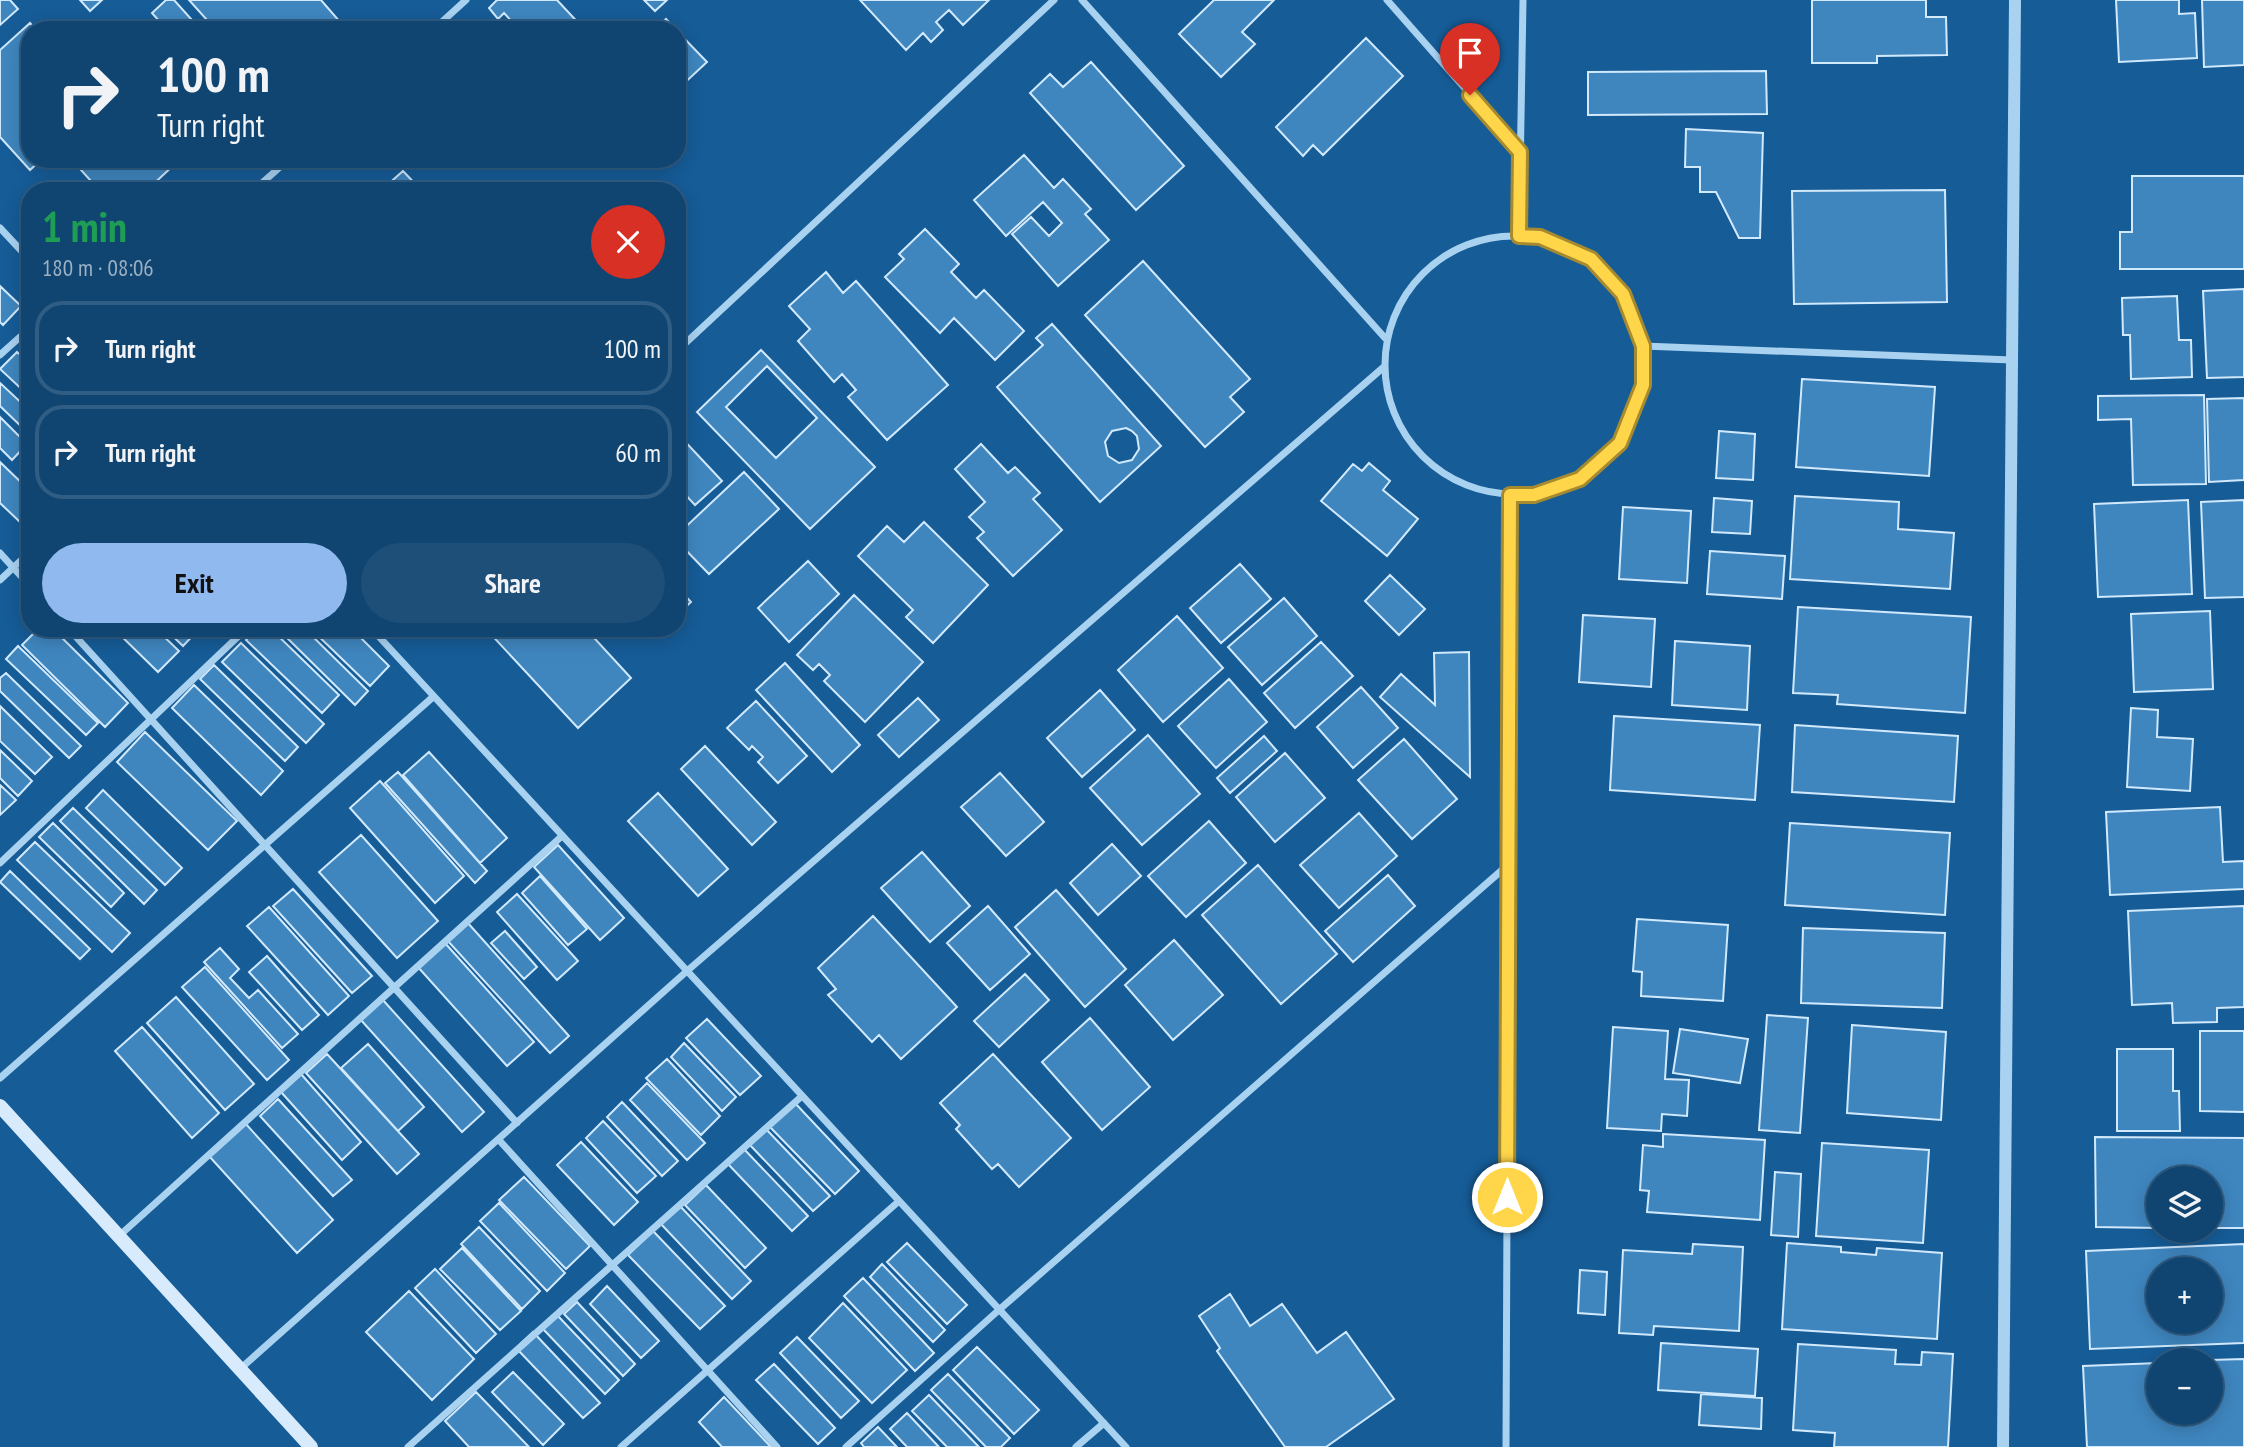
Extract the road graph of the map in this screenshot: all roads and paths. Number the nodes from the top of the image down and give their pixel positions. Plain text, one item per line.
1 (466, 0) edge
2 (1054, 0) edge
3 (1082, 0) edge
4 (1387, 0) edge
5 (1523, 0) edge
6 (2015, 0) edge
7 (443, 21) edge
8 (1520, 152) junction
9 (279, 168) edge
10 (263, 182) edge
11 (0, 228) edge
12 (1519, 236) junction
13 (21, 250) edge
14 (21, 336) edge
15 (1385, 338) junction
16 (686, 343) edge
17 (1643, 346) junction
18 (0, 355) edge
19 (2012, 360) junction
20 (1385, 366) junction
21 (1510, 495) junction
22 (0, 554) edge
23 (21, 560) edge
24 (13, 568) junction
25 (21, 576) edge
26 (0, 580) edge
27 (76, 637) edge
28 (238, 637) edge
29 (380, 637) edge
30 (433, 697) junction
31 (151, 719) junction
32 (562, 836) junction
33 (265, 846) junction
34 (0, 863) edge
35 (1508, 864) junction
36 (687, 971) junction
37 (394, 987) junction
38 (0, 1078) edge
39 (802, 1096) junction
40 (0, 1106) edge
41 (517, 1123) junction
42 (499, 1140) junction
43 (899, 1200) junction
44 (119, 1236) junction
45 (612, 1265) junction
46 (1000, 1310) junction
47 (239, 1369) junction
48 (708, 1370) junction
49 (1104, 1423) junction
50 (311, 1447) edge
51 (408, 1447) edge
52 (621, 1447) edge
53 (777, 1447) edge
54 (846, 1447) edge
55 (1076, 1447) edge
56 (1126, 1447) edge
57 (1506, 1447) edge
58 (2003, 1447) edge

1 - 7 street
2 - 16 street
3 - 15 street
4 - 8 street
5 - 8 street
6 - 19 street
8 - 12 street
9 - 10 street
11 - 13 street
12 - 15 street
12 - 17 street
14 - 18 street
15 - 20 street
17 - 19 street
17 - 21 street
19 - 58 street
20 - 21 street
20 - 36 street
21 - 35 street
22 - 24 street
23 - 24 street
24 - 25 street
24 - 26 street
27 - 31 street
28 - 31 street
29 - 30 street
30 - 32 street
30 - 33 street
31 - 33 street
31 - 34 street
32 - 36 street
32 - 37 street
33 - 37 street
33 - 38 street
35 - 46 street
35 - 57 street
36 - 39 street
36 - 41 street
37 - 41 street
37 - 44 street
39 - 43 street
39 - 45 street
40 - 44 main road
41 - 42 street
42 - 45 street
42 - 47 street
43 - 46 street
43 - 48 street
44 - 47 main road
45 - 48 street
45 - 51 street
46 - 49 street
46 - 54 street
47 - 50 main road
48 - 52 street
48 - 53 street
49 - 55 street
49 - 56 street

